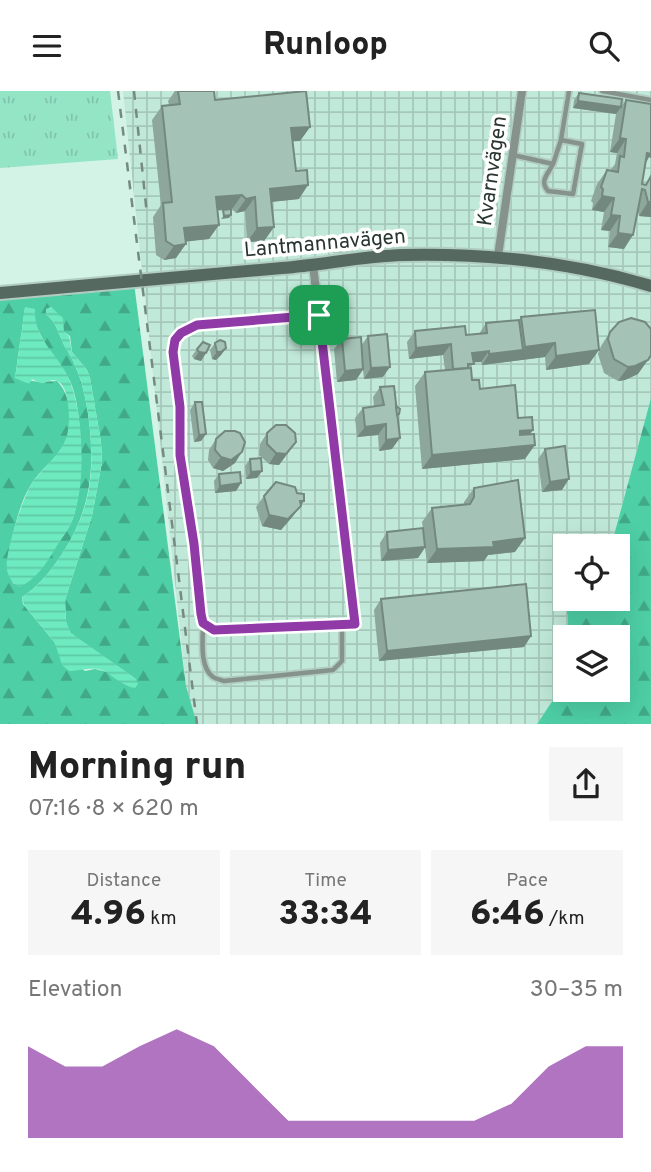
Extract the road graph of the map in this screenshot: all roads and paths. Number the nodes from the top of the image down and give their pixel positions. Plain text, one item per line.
1 (522, 91) edge
2 (569, 91) edge
3 (603, 91) edge
4 (651, 100) edge
5 (561, 140) junction
6 (513, 155) junction
7 (554, 164) junction
8 (498, 256) junction
9 (313, 265) junction
10 (651, 286) edge
11 (0, 293) edge
12 (319, 315) junction
13 (203, 623) junction
14 (355, 624) joint
15 (342, 625) junction

1 - 6 street, Kvarnvägen
2 - 5 lane
3 - 4 lane
5 - 7 lane
5 - 7 lane
6 - 7 lane
6 - 8 street, Kvarnvägen
8 - 9 street, Lantmannavägen
8 - 10 street, Lantmannavägen
9 - 11 street, Lantmannavägen
9 - 12 street
12 - 13 lane
12 - 14 street
13 - 15 lane
13 - 15 lane
14 - 15 lane

